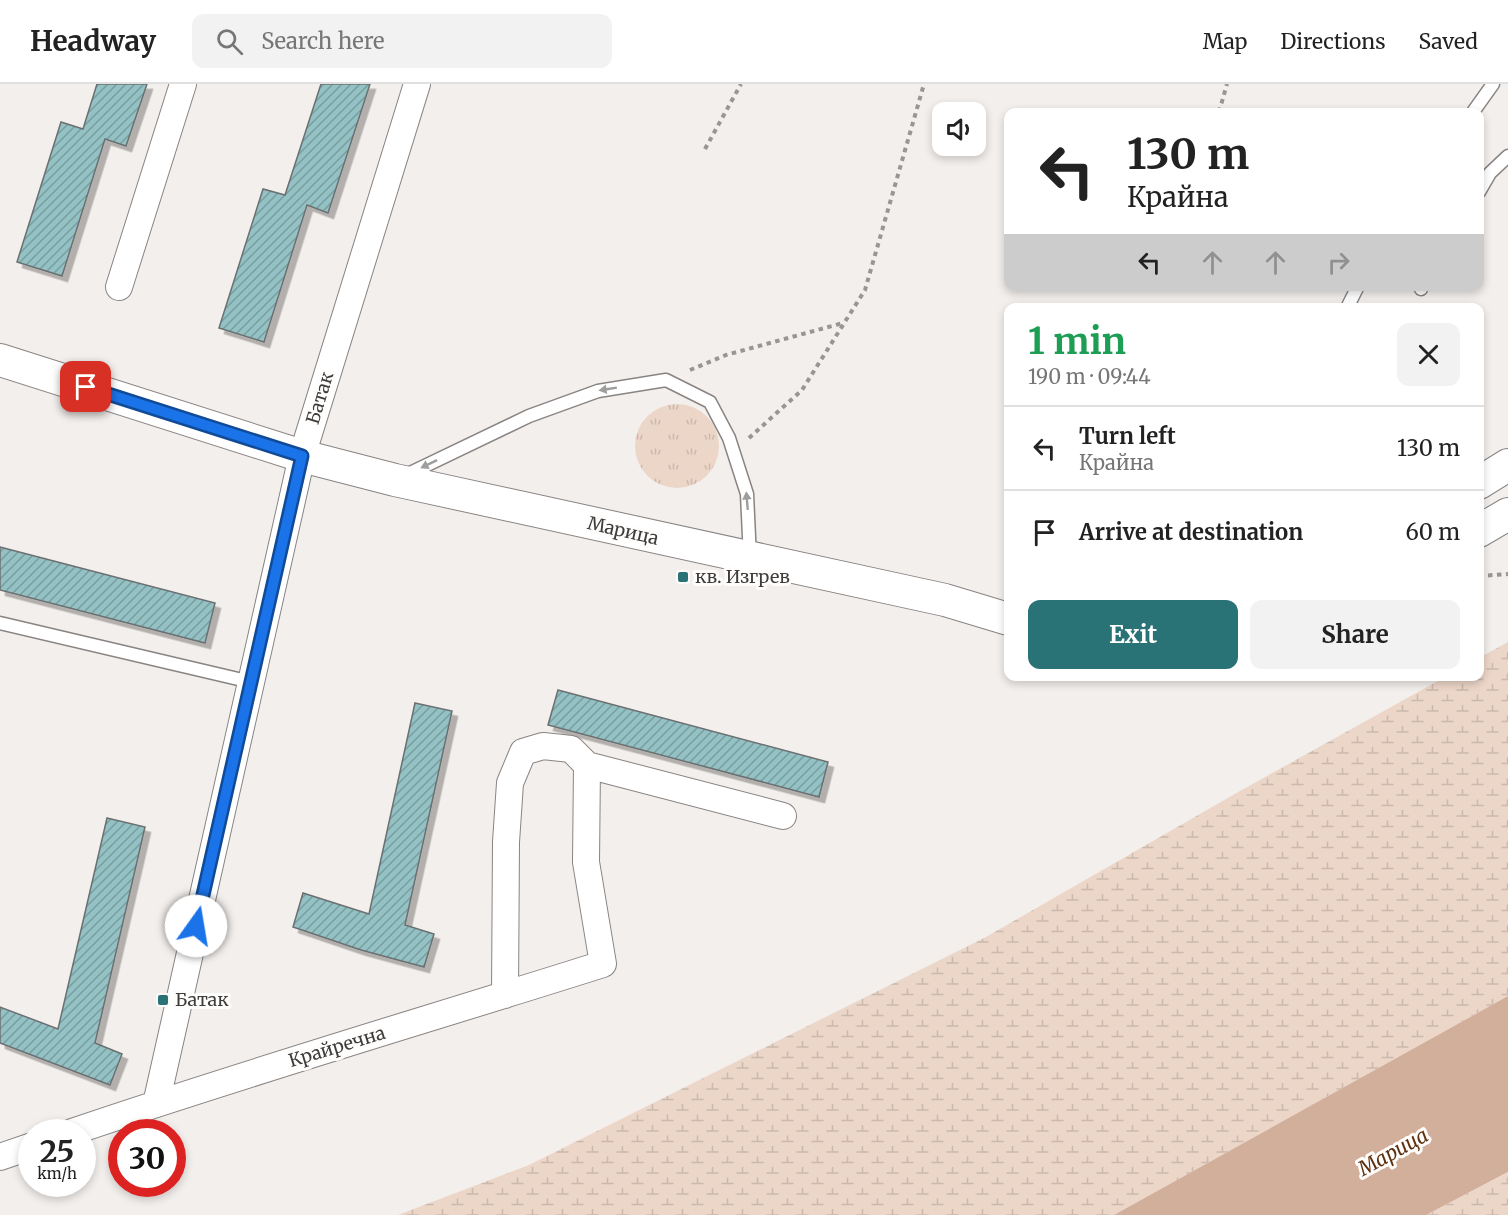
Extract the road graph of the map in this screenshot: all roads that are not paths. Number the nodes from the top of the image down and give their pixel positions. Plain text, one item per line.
1 (183, 84) edge
2 (417, 84) edge
3 (1493, 84) edge
4 (1476, 108) edge
5 (1508, 156) edge
6 (1484, 183) edge
7 (119, 287) dead end
8 (0, 360) edge
9 (302, 456) junction
10 (1508, 465) edge
11 (395, 480) junction
12 (1484, 480) edge
13 (1508, 514) edge
14 (1484, 528) edge
15 (750, 559) junction
16 (1004, 599) edge
17 (945, 600) junction
18 (1004, 618) edge
19 (0, 623) edge
20 (251, 682) junction
21 (587, 765) junction
22 (783, 816) dead end
23 (506, 995) junction
24 (156, 1104) junction
25 (96, 1124) edge
26 (18, 1151) edge
27 (0, 1157) edge

1 - 7 street
2 - 9 street, Батак
3 - 4 lane
5 - 6 lane
8 - 9 street, Марица
9 - 11 street, Марица
9 - 20 street, Батак
10 - 12 street
11 - 15 street, Марица
15 -> 11 lane
13 - 14 street
15 - 17 street, Марица
16 - 17 street, Марица
17 - 18 street, Марица
19 - 20 lane
20 - 24 street, Батак
21 - 22 street
21 - 23 street, Крайречна
21 - 23 street
23 - 24 street, Крайречна
24 - 25 street, Крайречна
26 - 27 street

